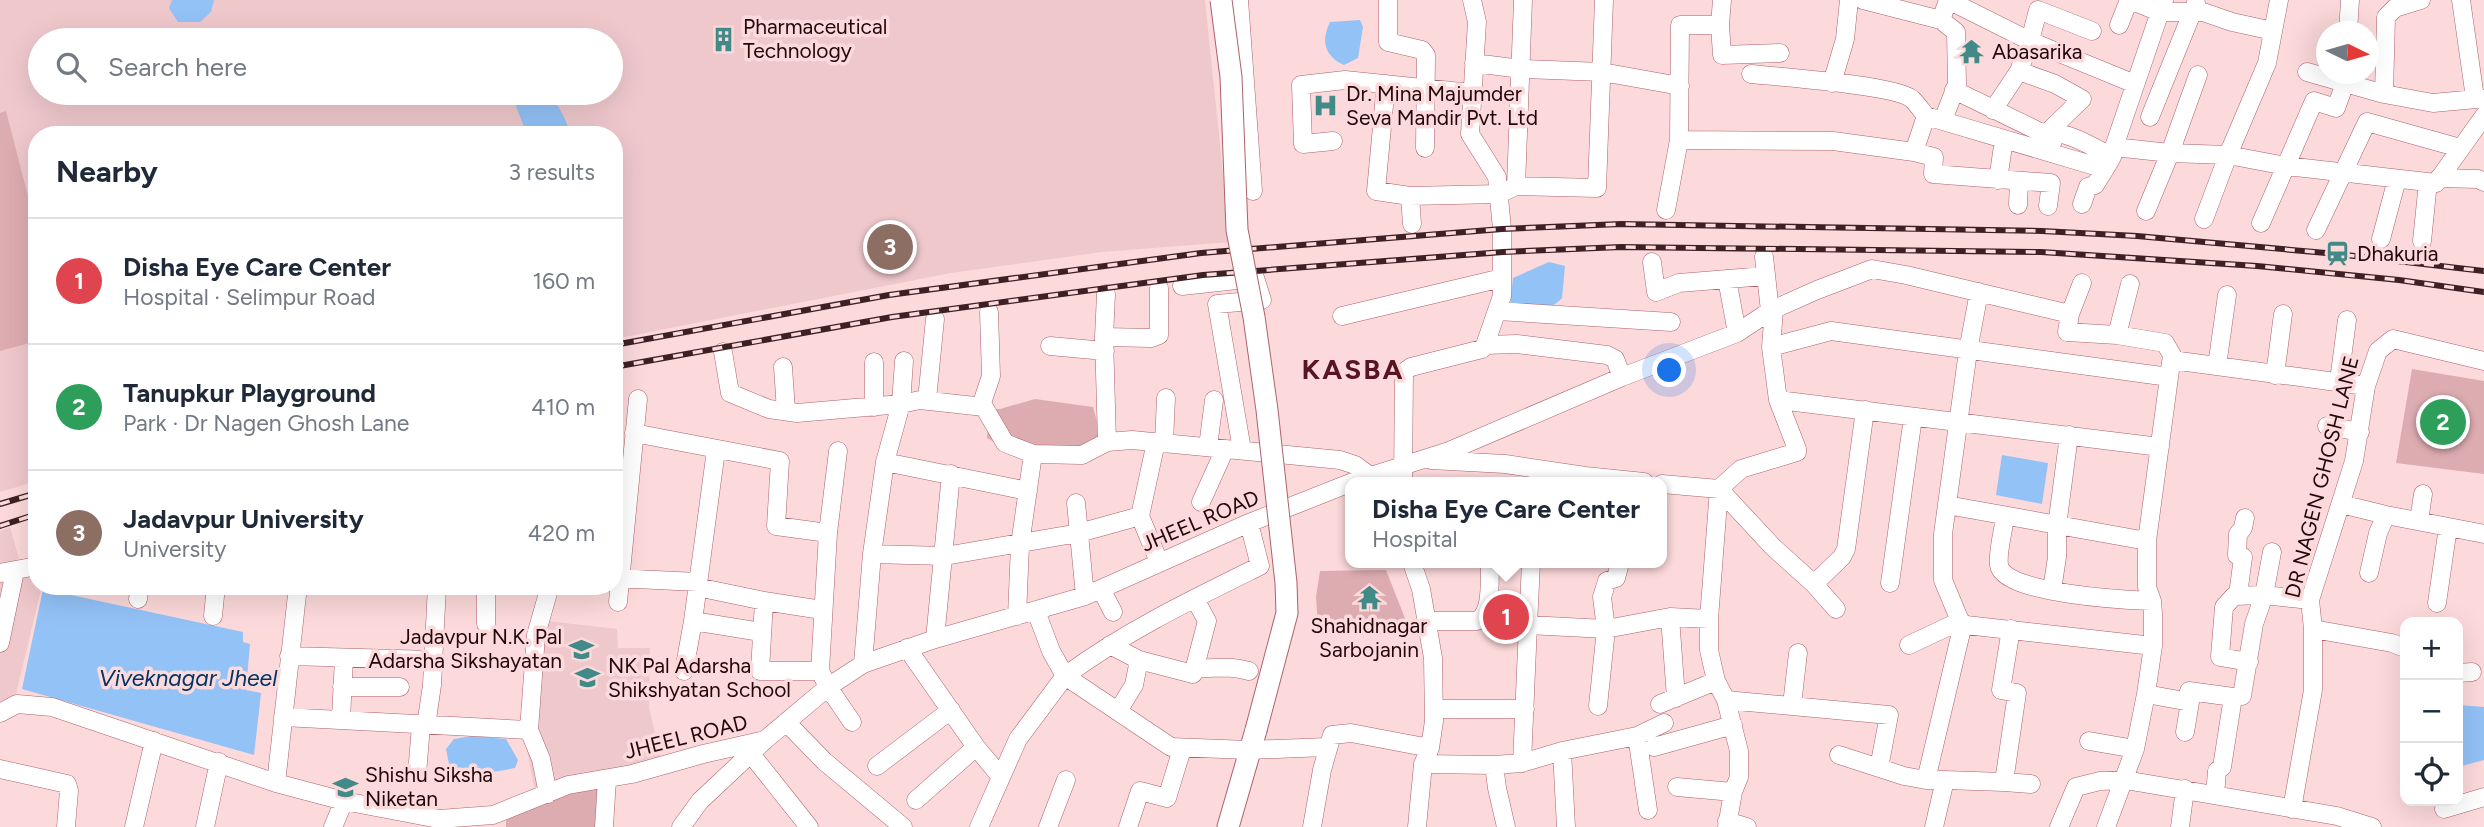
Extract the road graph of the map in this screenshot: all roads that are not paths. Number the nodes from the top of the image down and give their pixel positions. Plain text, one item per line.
1 (1222, 0) edge
2 (1239, 0) edge
3 (1388, 0) edge
4 (1472, 0) edge
5 (1523, 0) edge
6 (1604, 0) edge
7 (1722, 0) edge
8 (1849, 0) edge
9 (1863, 0) edge
10 (1948, 0) edge
11 (2130, 0) edge
12 (2279, 0) edge
13 (2350, 0) edge
14 (2421, 0) edge
15 (2461, 0) edge
16 (2162, 6) edge
17 (2195, 6) edge
18 (1941, 20) junction
19 (2349, 21) edge
20 (1720, 25) junction
21 (2119, 26) dead end
22 (2092, 31) dead end
23 (2273, 31) junction
24 (2030, 41) junction
25 (1780, 53) dead end
26 (1474, 63) junction
27 (1521, 69) junction
28 (2019, 71) junction
29 (1602, 72) junction
30 (2307, 72) dead end
31 (2316, 73) edge
32 (1751, 74) dead end
33 (2198, 75) dead end
34 (1832, 83) junction
35 (1386, 84) junction
36 (2135, 84) junction
37 (2343, 84) edge
38 (2360, 84) edge
39 (1679, 86) junction
40 (1427, 89) junction
41 (1954, 90) junction
42 (1471, 93) junction
43 (2384, 94) junction
44 (2480, 99) edge
45 (1993, 110) junction
46 (2150, 117) dead end
47 (2484, 117) edge
48 (1934, 118) junction
49 (2050, 130) junction
50 (2004, 139) junction
51 (1679, 140) junction
52 (1333, 141) dead end
53 (1425, 148) dead end
54 (2460, 148) junction
55 (1914, 152) junction
56 (2170, 153) junction
57 (2056, 154) junction
58 (2228, 155) junction
59 (2110, 157) junction
60 (2286, 166) junction
61 (2343, 173) junction
62 (2397, 179) junction
63 (1997, 180) junction
64 (2434, 180) junction
65 (2019, 181) junction
66 (2484, 182) edge
67 (1516, 186) junction
68 (1253, 191) dead end
69 (1499, 194) junction
70 (1410, 196) junction
71 (2082, 204) dead end
72 (2018, 205) dead end
73 (2048, 206) dead end
74 (1666, 210) dead end
75 (2146, 211) dead end
76 (2204, 219) dead end
77 (2260, 223) dead end
78 (1412, 224) dead end
79 (2316, 230) dead end
80 (2381, 239) dead end
81 (2422, 241) dead end
82 (1652, 262) dead end
83 (1502, 278) junction
84 (1727, 279) junction
85 (2082, 283) dead end
86 (2130, 284) dead end
87 (1182, 286) dead end
88 (1159, 288) dead end
89 (1979, 292) junction
90 (1107, 294) dead end
91 (2227, 295) dead end
92 (1498, 311) junction
93 (1772, 311) junction
94 (989, 312) dead end
95 (2070, 314) junction
96 (2283, 314) dead end
97 (1342, 316) dead end
98 (935, 319) dead end
99 (2347, 320) dead end
100 (1671, 322) dead end
101 (1737, 333) junction
102 (2117, 335) junction
103 (1104, 344) junction
104 (1486, 345) junction
105 (1050, 346) dead end
106 (1771, 347) junction
107 (1968, 351) junction
108 (723, 352) dead end
109 (2169, 360) junction
110 (904, 361) dead end
111 (2484, 361) edge
112 (874, 362) dead end
113 (2217, 366) junction
114 (783, 367) dead end
115 (2275, 374) junction
116 (1622, 377) junction
117 (2339, 381) junction
118 (2366, 386) junction
119 (1166, 398) dead end
120 (638, 399) dead end
121 (927, 400) junction
122 (1214, 400) dead end
123 (1778, 400) junction
124 (901, 404) junction
125 (981, 406) junction
126 (874, 407) junction
127 (1866, 410) junction
128 (786, 411) junction
129 (1913, 416) junction
130 (1959, 423) junction
131 (2327, 426) dead end
132 (2360, 432) junction
133 (634, 433) junction
134 (2069, 435) junction
135 (1107, 442) junction
136 (1160, 442) junction
137 (2160, 447) junction
138 (1225, 449) junction
139 (716, 450) junction
140 (838, 451) dead end
141 (1033, 454) junction
142 (1424, 459) junction
143 (885, 462) junction
144 (1403, 473) edge
145 (951, 474) junction
146 (1370, 476) joint
147 (1599, 477) edge
148 (1667, 484) edge
149 (1345, 485) edge
150 (1719, 489) junction
151 (1028, 491) junction
152 (2423, 494) dead end
153 (1201, 502) dead end
154 (1076, 503) dead end
155 (2341, 504) junction
156 (1947, 505) junction
157 (2386, 515) junction
158 (1140, 516) junction
159 (2006, 516) junction
160 (2245, 518) dead end
161 (2419, 521) junction
162 (1249, 523) junction
163 (2057, 526) junction
164 (623, 527) edge
165 (2448, 527) junction
166 (2484, 531) edge
167 (828, 533) junction
168 (1079, 533) junction
169 (2147, 541) junction
170 (1020, 545) junction
171 (2272, 552) dead end
172 (872, 554) junction
173 (945, 556) junction
174 (1160, 562) junction
175 (28, 568) edge
176 (1414, 568) edge
177 (1490, 568) edge
178 (1531, 568) edge
179 (1619, 568) edge
180 (8, 572) edge
181 (2369, 573) dead end
182 (623, 579) edge
183 (1889, 583) dead end
184 (1814, 584) junction
185 (697, 585) junction
186 (2052, 590) junction
187 (1093, 592) junction
188 (215, 595) edge
189 (297, 595) edge
190 (437, 595) edge
191 (486, 595) edge
192 (548, 595) edge
193 (618, 595) edge
194 (2264, 595) junction
195 (2238, 596) junction
196 (1195, 599) junction
197 (2310, 600) junction
198 (764, 601) junction
199 (2152, 601) junction
200 (618, 602) dead end
201 (2437, 603) dead end
202 (1836, 609) dead end
203 (822, 610) junction
204 (1036, 611) junction
205 (4, 612) edge
206 (1113, 612) dead end
207 (213, 616) dead end
208 (1017, 616) junction
209 (1670, 617) junction
210 (1709, 619) junction
211 (693, 621) junction
212 (1428, 621) junction
213 (1961, 623) junction
214 (486, 624) dead end
215 (1528, 625) junction
216 (1606, 629) junction
217 (2011, 629) junction
218 (2313, 629) junction
219 (761, 632) junction
220 (935, 639) junction
221 (0, 643) edge
222 (1110, 645) junction
223 (1909, 645) dead end
224 (2153, 646) junction
225 (2400, 647) edge
226 (907, 648) junction
227 (1798, 653) dead end
228 (289, 656) junction
229 (344, 658) junction
230 (432, 660) junction
231 (1139, 660) junction
232 (2249, 662) junction
233 (863, 664) junction
234 (1195, 668) junction
235 (684, 671) dead end
236 (1249, 671) dead end
237 (1065, 676) junction
238 (824, 679) junction
239 (1716, 681) junction
240 (342, 687) junction
241 (400, 687) dead end
242 (2189, 691) dead end
243 (2146, 694) junction
244 (2242, 696) dead end
245 (1726, 700) junction
246 (1792, 705) junction
247 (4, 706) edge
248 (1598, 706) dead end
249 (1434, 709) junction
250 (1525, 709) junction
251 (951, 710) junction
252 (1118, 711) junction
253 (283, 717) junction
254 (341, 719) junction
255 (786, 722) junction
256 (852, 722) dead end
257 (1664, 723) dead end
258 (1733, 725) junction
259 (424, 726) junction
260 (529, 730) junction
261 (2185, 732) dead end
262 (1637, 736) junction
263 (765, 740) junction
264 (153, 741) junction
265 (2089, 741) dead end
266 (976, 747) junction
267 (1327, 747) junction
268 (1654, 747) dead end
269 (1182, 749) junction
270 (2135, 749) junction
271 (1249, 750) junction
272 (1562, 751) junction
273 (751, 754) junction
274 (1839, 755) dead end
275 (1426, 756) junction
276 (219, 762) junction
277 (1521, 763) junction
278 (877, 765) dead end
279 (1494, 765) junction
280 (1879, 768) junction
281 (0, 769) edge
282 (417, 774) dead end
283 (1001, 777) junction
284 (607, 779) junction
285 (1066, 780) dead end
286 (1926, 780) junction
287 (1945, 780) junction
288 (2125, 780) junction
289 (2004, 782) junction
290 (276, 783) junction
291 (2031, 784) dead end
292 (1676, 787) dead end
293 (2185, 789) junction
294 (1733, 792) junction
295 (548, 794) junction
296 (2215, 794) junction
297 (2484, 797) edge
298 (916, 800) dead end
299 (344, 802) junction
300 (2292, 809) junction
301 (2444, 809) dead end
302 (1648, 810) dead end
303 (1230, 818) edge
304 (502, 820) edge
305 (2337, 821) edge
306 (439, 823) edge
307 (1727, 824) edge
308 (66, 827) edge
309 (134, 827) edge
310 (205, 827) edge
311 (333, 827) edge
312 (604, 827) edge
313 (681, 827) edge
314 (809, 827) edge
315 (903, 827) edge
316 (979, 827) edge
317 (1048, 827) edge
318 (1128, 827) edge
319 (1212, 827) edge
320 (1312, 827) edge
321 (1417, 827) edge
322 (1506, 827) edge
323 (1566, 827) edge
324 (1746, 827) edge
325 (1934, 827) edge
326 (2059, 827) edge
327 (2106, 827) edge
328 (2180, 827) edge
329 (2372, 827) edge

1 - 271 main road, bridge
2 - 68 street
3 - 40 street
4 - 26 street
5 - 27 street
6 - 29 street
7 - 20 street
8 - 34 street
9 - 18 street
10 - 18 street
10 - 24 street
11 - 16 street
11 - 21 street
12 - 23 street
13 - 19 street
14 - 43 street
15 - 44 street
16 - 17 street
16 - 36 street
17 - 23 street
17 - 46 street
18 - 41 street
20 - 25 street
20 - 39 street
22 - 24 street
23 - 58 street
24 - 28 street
24 - 36 street
26 - 27 street
26 - 42 street
27 - 29 street
27 - 67 street
28 - 45 street
28 - 49 street
29 - 39 street
29 - 67 street
30 - 31 street
32 - 34 street
33 - 56 street
34 - 48 street
35 - 40 street
35 - 52 street
35 - 70 street
36 - 59 street
37 - 60 street
38 - 43 street
39 - 51 street
40 - 42 street
40 - 53 street
41 - 45 street
41 - 48 street
42 - 69 street
43 - 44 street
45 - 49 street
47 - 54 street
48 - 50 street
48 - 55 street
49 - 57 street
49 - 59 street
50 - 57 street
50 - 63 street
51 - 55 street
51 - 74 street
54 - 61 street
54 - 64 street
55 - 63 street
56 - 58 street
56 - 59 street
56 - 75 street
57 - 59 street
58 - 60 street
58 - 76 street
59 - 71 street
60 - 61 street
60 - 77 street
61 - 62 street
61 - 79 street
62 - 64 street
62 - 80 street
63 - 65 street
64 - 66 street
64 - 81 street
65 - 72 street
65 - 73 street
67 - 69 street
69 - 70 street
69 - 83 street
70 - 78 street
82 - 84 street
83 - 92 street
83 - 97 street
84 - 93 street
84 - 101 street
85 - 95 street
86 - 102 street
87 - 138 street
88 - 103 street
89 - 93 street, JHEEL ROAD
89 - 95 street, JHEEL ROAD
89 - 107 street
90 - 103 street
91 - 113 street
92 - 100 street
92 - 104 street
93 - 101 street, JHEEL ROAD
93 - 106 street
94 - 125 street
95 - 102 street
96 - 115 street
98 - 121 street
99 - 117 street
101 - 116 street, JHEEL ROAD
102 - 109 street
103 - 105 street
103 - 135 street
104 - 116 street
104 - 144 street
106 - 107 street
106 - 123 street
107 - 109 street
107 - 130 street
108 - 128 street
109 - 113 street
109 - 137 street
110 - 124 street
111 - 118 street, DR NAGEN GHOSH LANE
112 - 126 street
113 - 115 street
114 - 128 street
115 - 117 street
116 - 142 street, JHEEL ROAD
117 - 118 street
118 - 132 street, DR NAGEN GHOSH LANE
119 - 136 street
120 - 133 street
121 - 124 street
121 - 125 street
122 - 138 street
123 - 127 street
123 - 150 street
124 - 126 street
124 - 143 street
125 - 141 street
126 - 128 street
127 - 129 street
127 - 184 street
129 - 130 street
129 - 183 street
130 - 134 street
130 - 156 street
131 - 132 street
132 - 155 street, DR NAGEN GHOSH LANE
133 - 139 street
133 - 164 street
134 - 137 street
134 - 163 street
135 - 136 street
135 - 141 street
136 - 138 street
136 - 158 street
137 - 169 street
138 - 146 street
138 - 153 street
139 - 167 street
139 - 185 street
140 - 167 street
141 - 151 street
142 - 144 street, JHEEL ROAD
142 - 147 street
143 - 145 street
143 - 172 street
144 - 146 street, JHEEL ROAD
145 - 151 street
145 - 173 street
148 - 150 street
149 - 162 street, JHEEL ROAD
150 - 184 street
150 - 210 street
151 - 170 street
152 - 161 street
154 - 168 street
155 - 157 street
155 - 197 street, DR NAGEN GHOSH LANE
156 - 159 street
156 - 213 street
157 - 161 street
157 - 181 street
158 - 168 street
158 - 174 street
159 - 163 street
159 - 186 street
160 - 195 street
161 - 165 street
162 - 174 street, JHEEL ROAD
162 - 196 street
163 - 169 street
163 - 186 street
165 - 166 street
165 - 201 street
167 - 203 street
168 - 170 street
168 - 187 street
169 - 199 street
170 - 173 street
170 - 208 street
171 - 194 street
172 - 173 street
172 - 233 street
173 - 220 street
174 - 187 street, JHEEL ROAD
175 - 180 street
176 - 212 street
177 - 212 street
178 - 215 street
179 - 216 street
180 - 205 street
182 - 185 street
184 - 202 street
185 - 198 street
185 - 211 street
186 - 199 street
187 - 204 street, JHEEL ROAD
187 - 206 street
188 - 207 street
189 - 228 street
190 - 230 street
191 - 214 street
192 - 260 street
193 - 200 street
194 - 195 street
194 - 197 street
194 - 232 street
195 - 232 street
196 - 222 street
196 - 234 street
197 - 218 street, DR NAGEN GHOSH LANE
198 - 203 street
198 - 219 street
199 - 224 street
203 - 238 street
204 - 208 street, JHEEL ROAD
204 - 237 street
205 - 221 street
208 - 220 street, JHEEL ROAD
209 - 210 street
209 - 216 street
209 - 239 street
210 - 239 street
211 - 219 street
211 - 235 street
212 - 249 street
213 - 217 street
213 - 223 street
213 - 286 street
215 - 216 street
215 - 250 street
216 - 248 street
217 - 224 street
217 - 289 street
218 - 225 street
218 - 300 street, DR NAGEN GHOSH LANE
219 - 238 street
220 - 226 street, JHEEL ROAD
222 - 231 street
222 - 237 street
224 - 243 street
226 - 233 street, JHEEL ROAD
226 - 251 street
227 - 246 street
228 - 229 street
228 - 253 street
229 - 230 street
229 - 240 street
230 - 259 street
231 - 234 street
231 - 252 street
232 - 244 street
233 - 238 street, JHEEL ROAD
234 - 236 street
237 - 252 street
237 - 283 street
238 - 255 street, JHEEL ROAD
238 - 256 street
239 - 245 street
240 - 241 street
240 - 254 street
242 - 296 street
243 - 261 street
243 - 270 street
245 - 246 street
245 - 258 street
246 - 280 street
247 - 264 street, JHEEL ROAD
249 - 250 street
249 - 275 street
250 - 277 street
251 - 266 street
251 - 278 street
252 - 269 street
253 - 254 street
253 - 290 street
254 - 259 street
255 - 263 street, JHEEL ROAD
255 - 315 street
257 - 262 street
258 - 268 street
258 - 294 street
259 - 260 street
259 - 282 street
260 - 295 street
262 - 272 street
262 - 302 street
263 - 273 street
263 - 284 street, JHEEL ROAD
264 - 276 street, JHEEL ROAD
264 - 309 street
265 - 270 street
266 - 283 street
266 - 298 street
267 - 271 street
267 - 275 street
267 - 320 street
269 - 271 street
269 - 318 street
270 - 288 street
271 - 303 main road
272 - 277 street
272 - 323 street
273 - 313 street
273 - 314 street
274 - 280 street
275 - 279 street
275 - 321 street
276 - 290 street, JHEEL ROAD
276 - 310 street
277 - 279 street
279 - 322 street
280 - 286 street
281 - 308 street
283 - 316 street
284 - 295 street, JHEEL ROAD
284 - 312 street
285 - 317 street
286 - 287 street
287 - 289 street
287 - 325 street
288 - 293 street
288 - 326 street
288 - 327 street
289 - 291 street
290 - 299 street, JHEEL ROAD
292 - 294 street
293 - 296 street
293 - 328 street
294 - 307 street
295 - 304 street, JHEEL ROAD
296 - 300 street
297 - 301 street
299 - 306 street, JHEEL ROAD
299 - 311 street
300 - 305 street
303 - 319 main road
304 - 306 street, JHEEL ROAD
305 - 329 street
307 - 324 street

